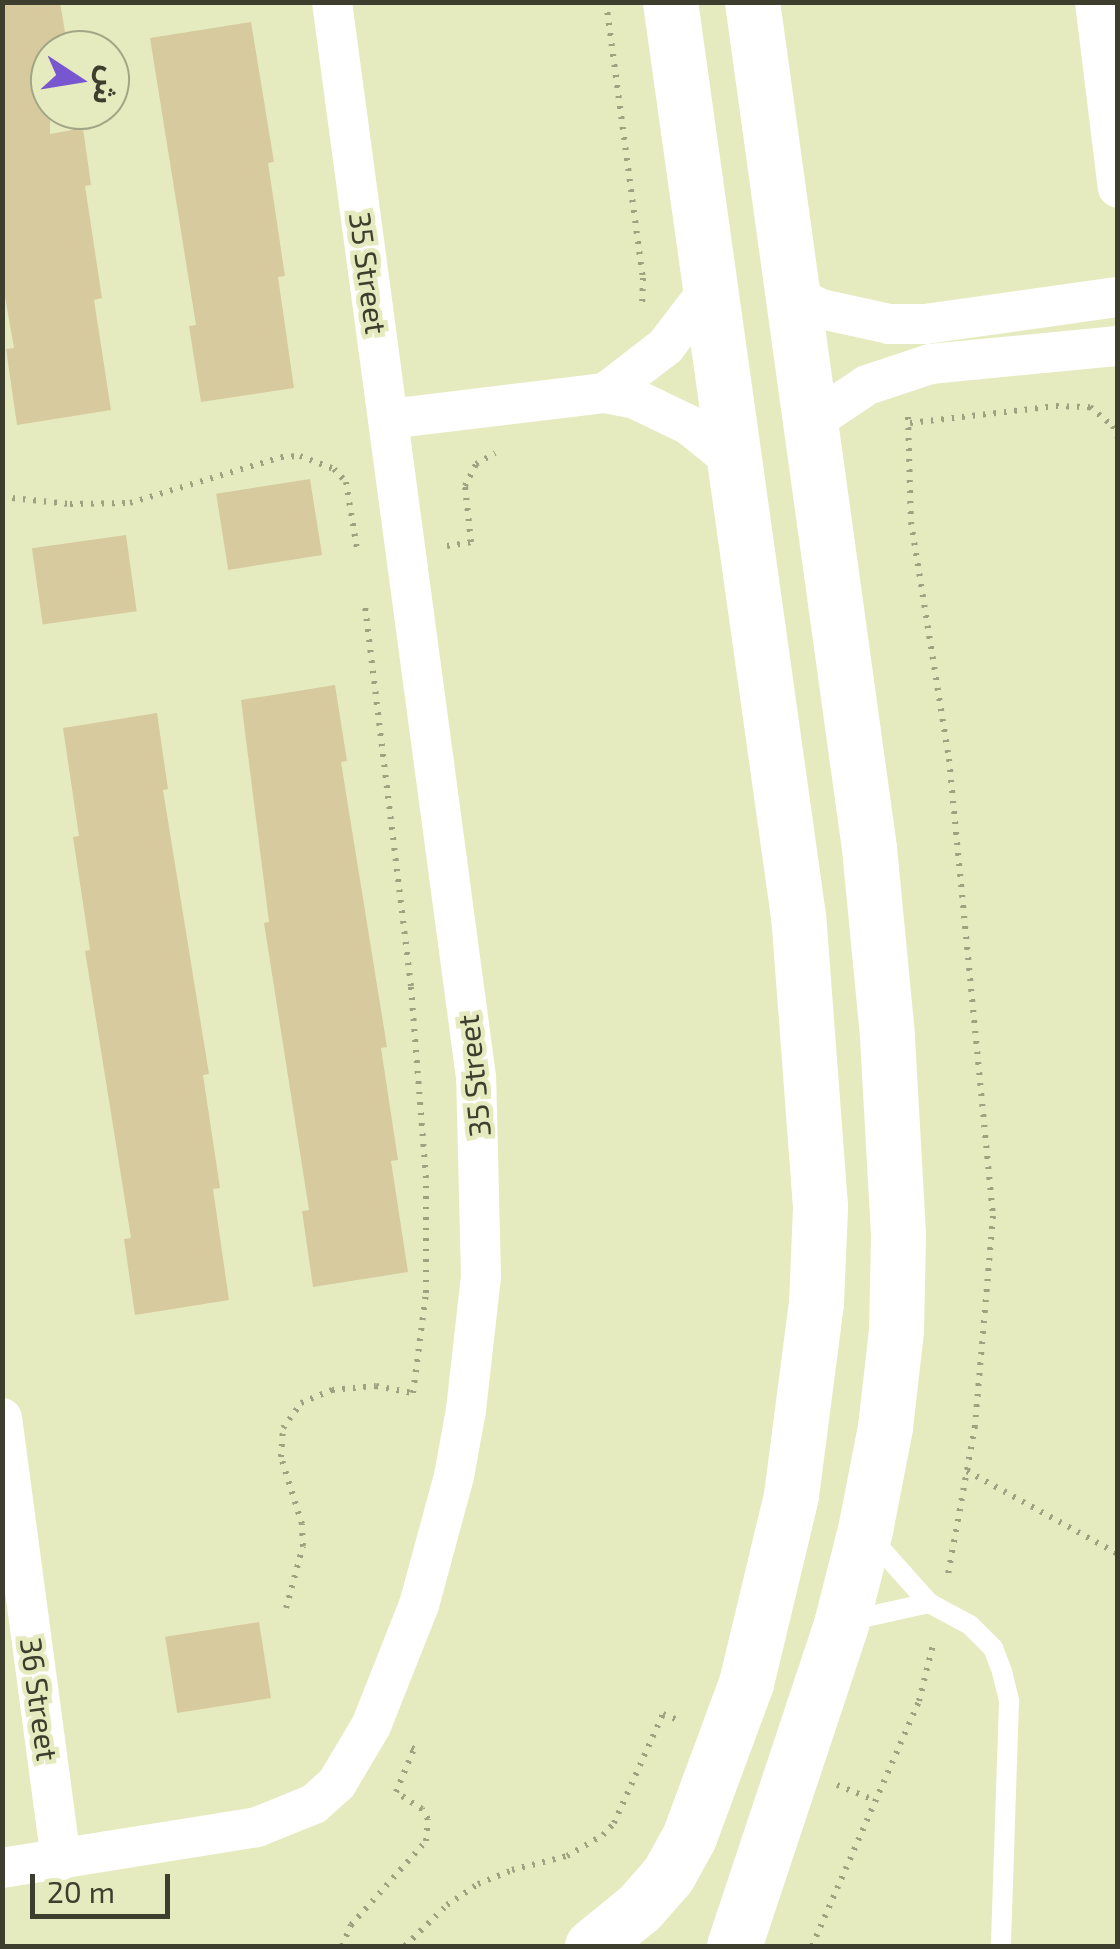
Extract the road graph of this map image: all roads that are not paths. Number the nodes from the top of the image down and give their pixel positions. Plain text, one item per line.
1 (332, 2) edge
2 (670, 2) edge
3 (752, 2) edge
4 (1095, 2) edge
5 (1118, 188) edge
6 (711, 287) junction
7 (789, 294) junction
8 (1118, 298) edge
9 (1118, 346) edge
10 (606, 392) junction
11 (389, 419) junction
12 (812, 422) junction
13 (736, 464) junction
14 (2, 1418) edge
15 (865, 1530) junction
16 (929, 1603) junction
17 (841, 1624) junction
18 (61, 1860) junction
19 (2, 1868) edge
20 (592, 1946) edge
21 (734, 1946) edge
22 (1001, 1946) edge

1 - 11 street, 35 Street
2 - 6 street
3 - 7 street
4 - 5 street
6 - 10 street
6 - 13 street
7 - 8 street
7 - 12 street
9 - 12 street
10 - 11 street
10 - 13 street
11 - 18 street, 35 Street
12 - 15 street
13 - 20 street
14 - 18 street, 36 Street
15 - 16 lane
15 - 17 street
16 - 17 lane
16 - 22 lane
17 - 21 street
18 - 19 street, 35 Street

